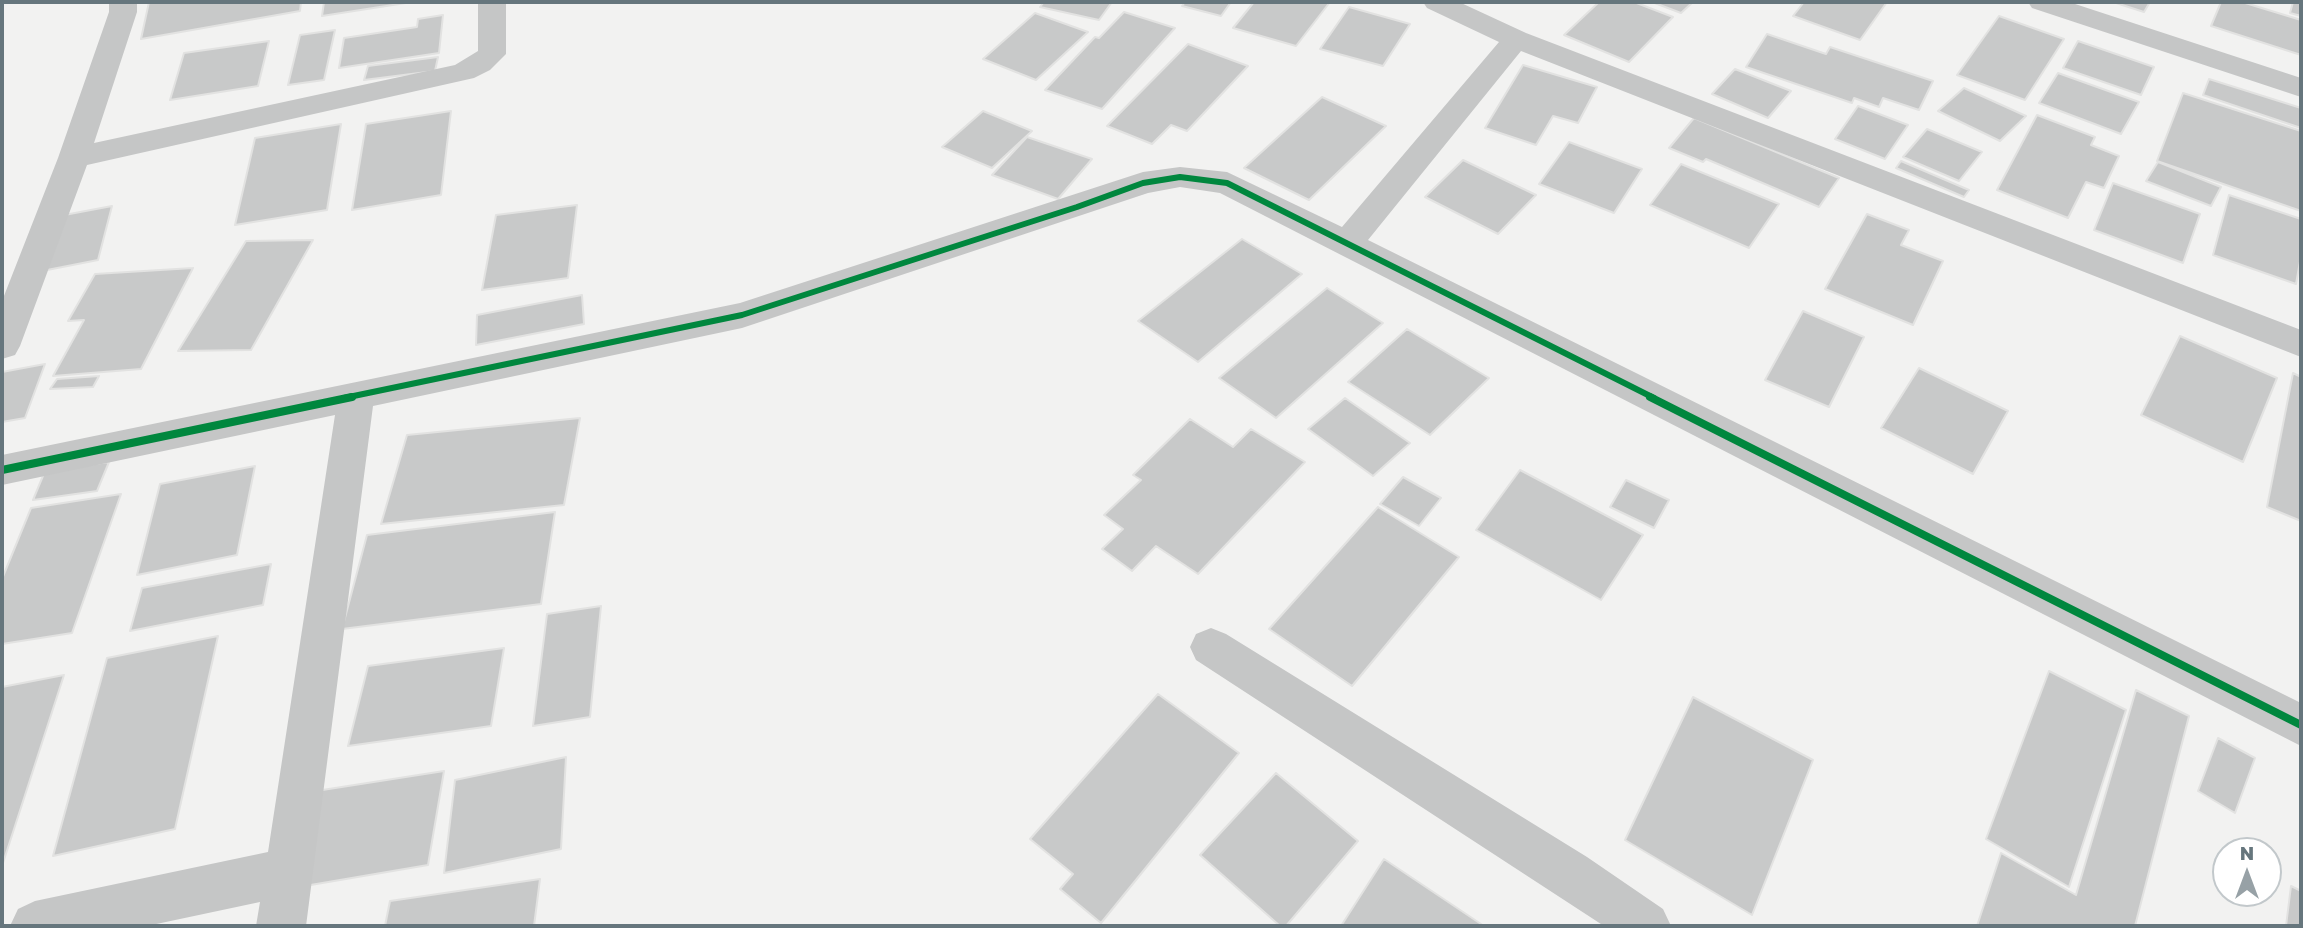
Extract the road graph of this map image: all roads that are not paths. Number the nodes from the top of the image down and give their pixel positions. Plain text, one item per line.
1 (122, 2) edge
2 (492, 2) edge
3 (1437, 2) edge
4 (2042, 2) edge
5 (1516, 39) junction
6 (2301, 88) edge
7 (74, 158) junction
8 (1347, 243) junction
9 (2301, 344) edge
10 (2, 346) edge
11 (356, 397) junction
12 (2, 470) edge
13 (1211, 646) dead end
14 (2301, 725) edge
15 (287, 872) junction
16 (35, 926) edge
17 (281, 926) edge
18 (1646, 926) edge

1 - 7 street
2 - 7 street
3 - 5 street
4 - 6 street
5 - 8 street
5 - 9 street
7 - 10 street
8 - 11 street
8 - 14 street
11 - 12 street
11 - 15 street
13 - 18 street
15 - 16 street
15 - 17 street

